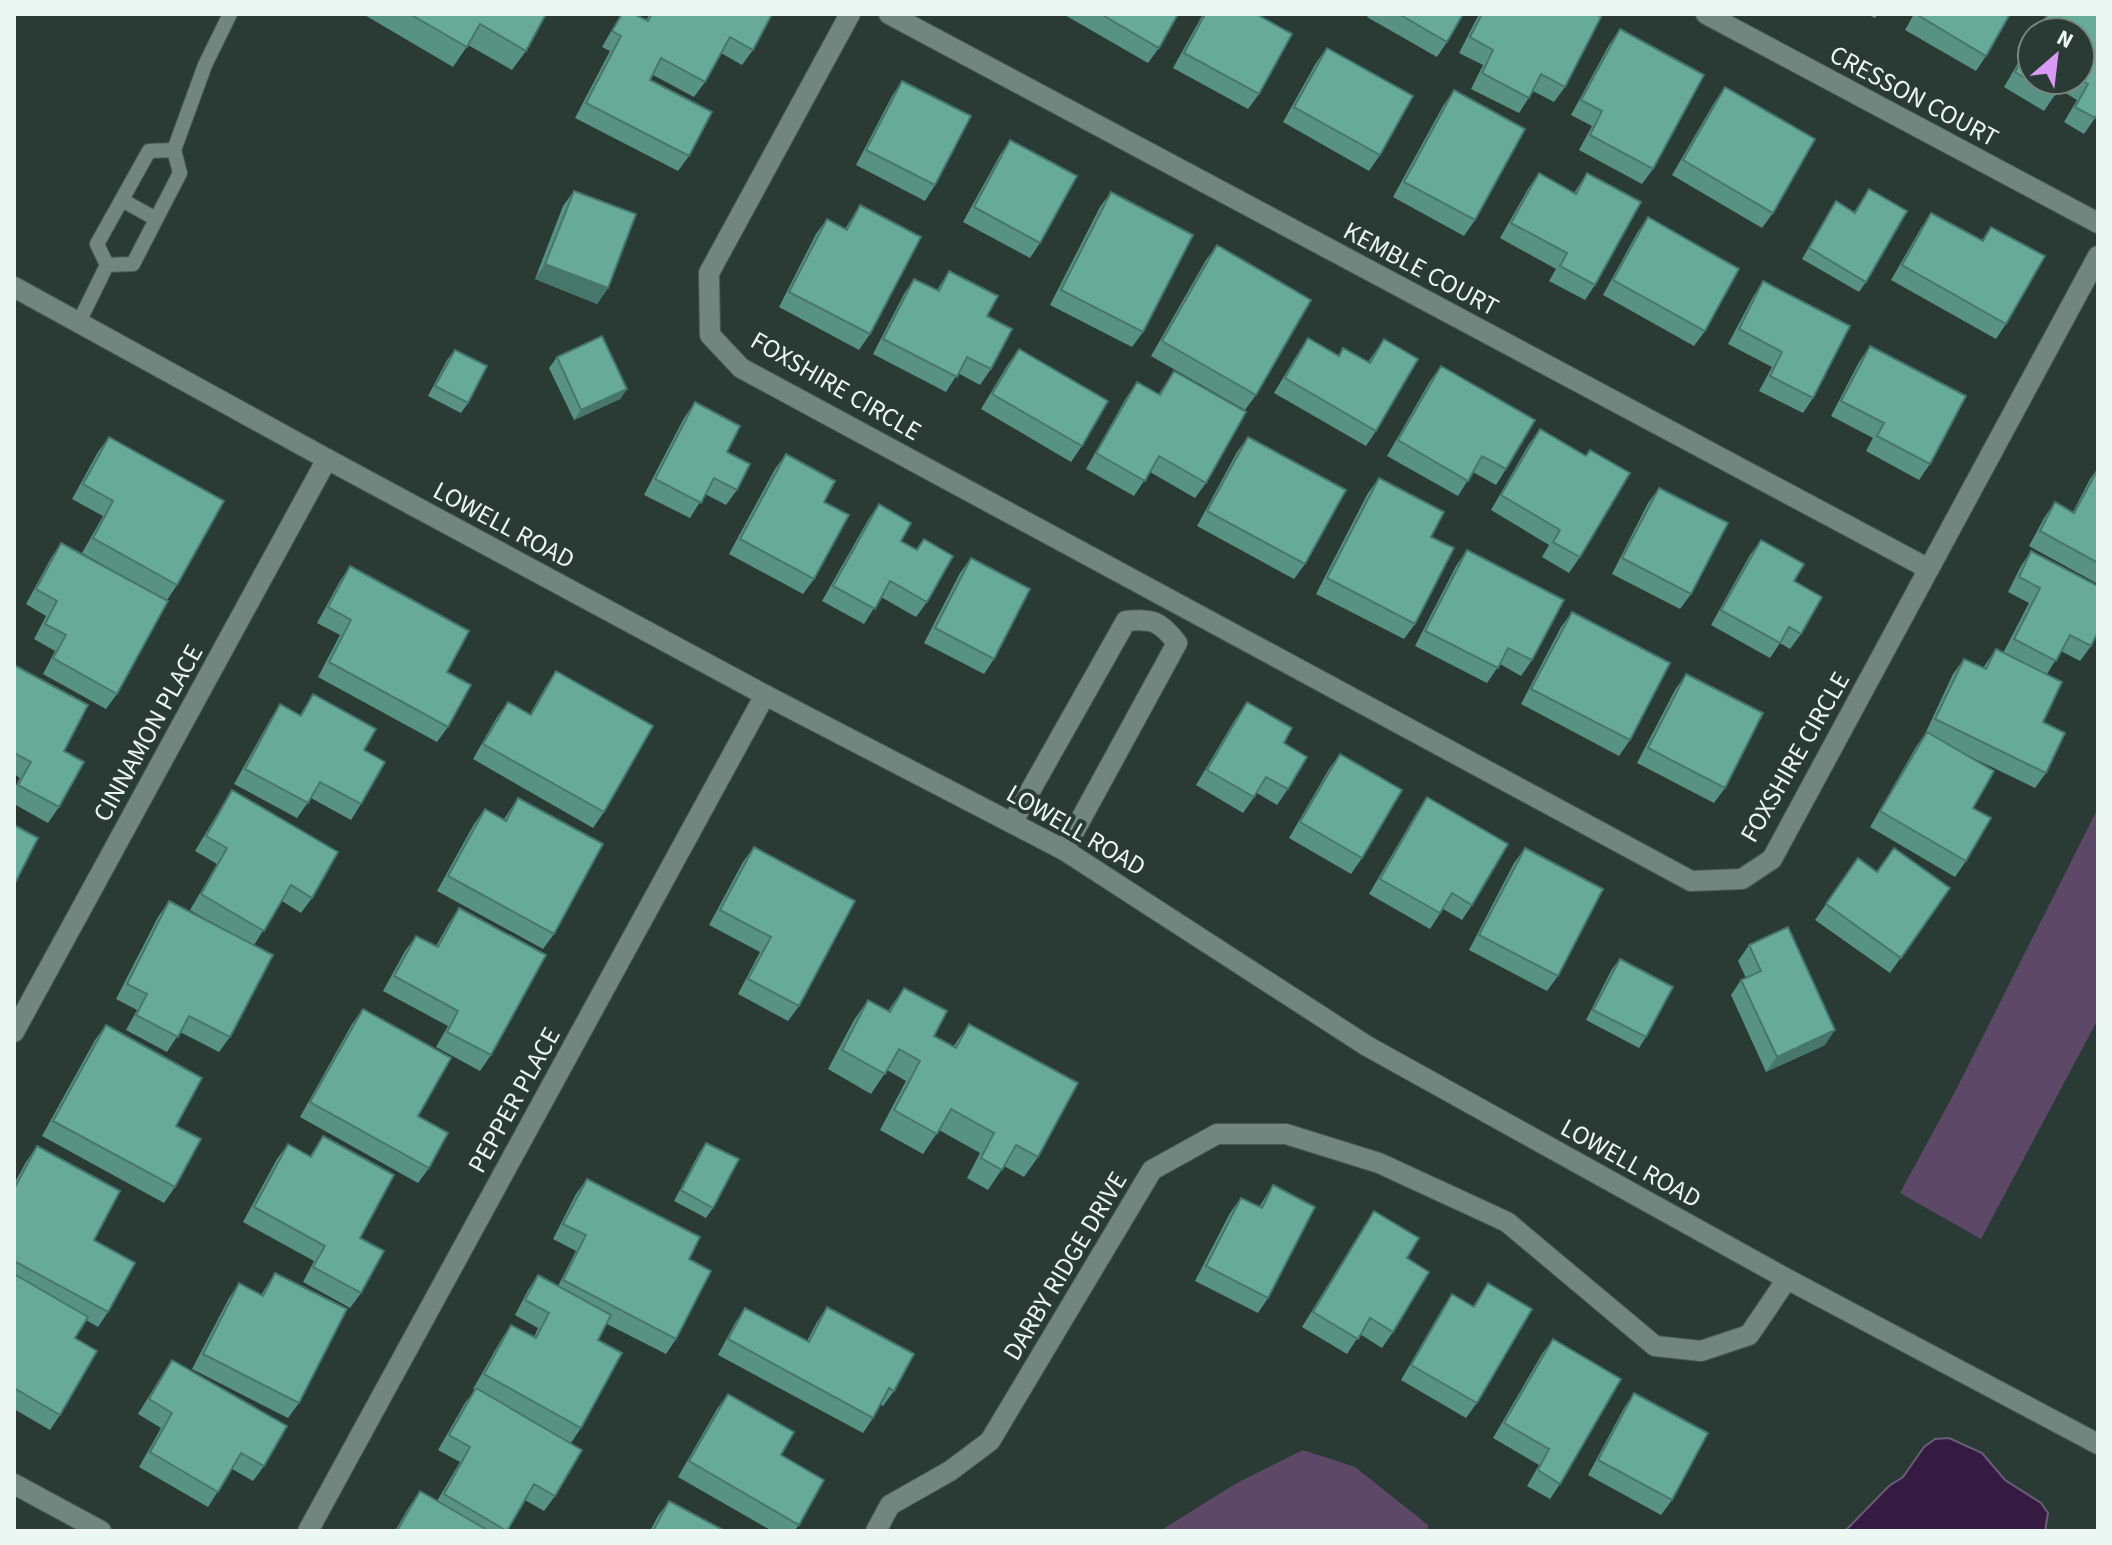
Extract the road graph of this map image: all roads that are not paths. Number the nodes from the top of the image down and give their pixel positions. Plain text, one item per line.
1 (230, 14) edge
2 (850, 14) edge
3 (889, 14) edge
4 (1706, 14) edge
5 (174, 150) junction
6 (122, 200) junction
7 (156, 219) junction
8 (2098, 223) edge
9 (2098, 256) edge
10 (107, 265) junction
11 (14, 287) edge
12 (79, 322) junction
13 (327, 459) junction
14 (1929, 569) junction
15 (1171, 599) junction
16 (1157, 623) junction
17 (765, 695) junction
18 (1012, 823) junction
19 (1064, 850) junction
20 (14, 1032) edge
21 (1787, 1279) junction
22 (2098, 1444) edge
23 (14, 1484) edge
24 (101, 1531) edge
25 (308, 1531) edge
26 (876, 1531) edge

1 - 5 lane
2 - 15 street, FOXSHIRE CIRCLE
3 - 14 street, KEMBLE COURT
4 - 8 street, CRESSON COURT
5 - 6 lane
5 - 7 lane
6 - 7 lane
6 - 10 lane
7 - 10 lane
9 - 14 street, FOXSHIRE CIRCLE
10 - 12 lane
11 - 12 street, LOWELL ROAD
12 - 13 street, LOWELL ROAD
13 - 17 street, LOWELL ROAD
13 - 20 street, CINNAMON PLACE
14 - 15 street, FOXSHIRE CIRCLE
15 - 16 street
16 - 18 street
16 - 19 street
17 - 18 street, LOWELL ROAD
17 - 25 street, PEPPER PLACE
18 - 19 street, LOWELL ROAD
19 - 21 street, LOWELL ROAD
21 - 22 street, LOWELL ROAD
21 - 26 street, DARBY RIDGE DRIVE
23 - 24 street

